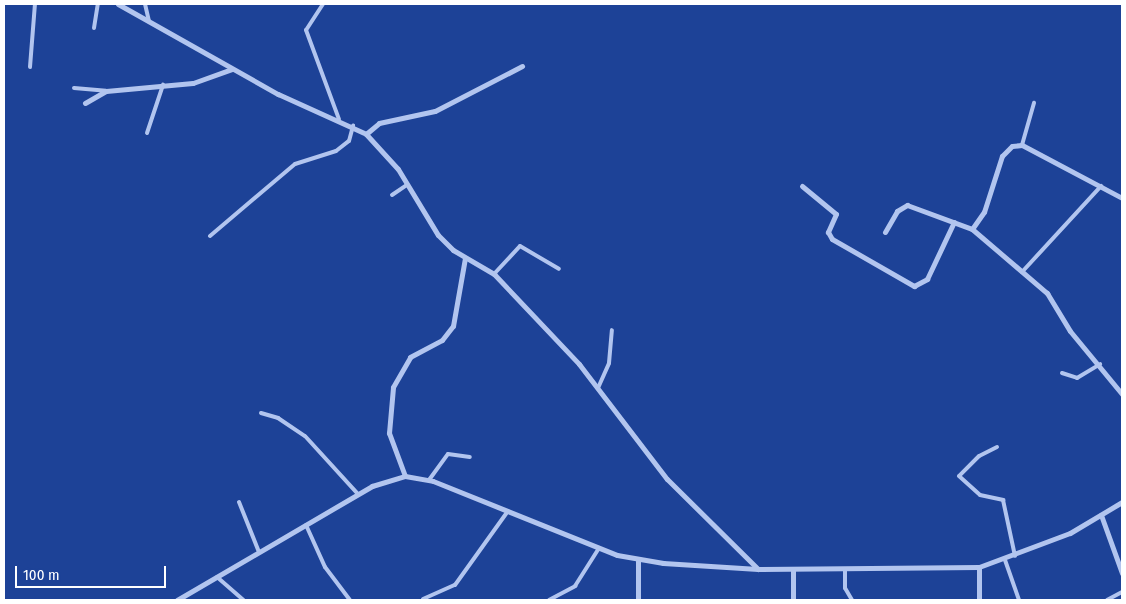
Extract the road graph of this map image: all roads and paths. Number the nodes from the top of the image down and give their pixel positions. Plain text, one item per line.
1 (35, 4) edge
2 (98, 4) edge
3 (118, 4) edge
4 (145, 4) edge
5 (323, 4) edge
6 (150, 21) junction
7 (94, 28) dead end
8 (30, 66) dead end
9 (522, 66) dead end
10 (232, 68) junction
11 (163, 85) junction
12 (74, 88) dead end
13 (106, 91) junction
14 (1034, 103) dead end
15 (85, 104) dead end
16 (340, 119) junction
17 (353, 126) junction
18 (147, 133) dead end
19 (366, 134) junction
20 (1022, 145) junction
21 (406, 185) junction
22 (802, 186) dead end
23 (1101, 186) junction
24 (392, 195) dead end
25 (1122, 198) edge
26 (954, 222) junction
27 (972, 229) junction
28 (885, 232) dead end
29 (210, 236) dead end
30 (465, 258) junction
31 (559, 269) dead end
32 (1022, 272) junction
33 (494, 274) junction
34 (612, 330) dead end
35 (1100, 364) junction
36 (1062, 373) dead end
37 (598, 388) junction
38 (1122, 394) edge
39 (260, 413) dead end
40 (997, 447) dead end
41 (470, 457) dead end
42 (405, 476) junction
43 (429, 480) junction
44 (358, 494) junction
45 (238, 502) dead end
46 (1122, 502) edge
47 (508, 511) junction
48 (1101, 515) junction
49 (306, 525) junction
50 (599, 548) junction
51 (259, 552) junction
52 (1015, 556) junction
53 (1005, 560) junction
54 (638, 561) junction
55 (979, 567) junction
56 (758, 569) junction
57 (793, 569) junction
58 (845, 569) junction
59 (1122, 573) edge
60 (217, 577) junction
61 (1122, 592) edge
62 (424, 599) dead end
63 (177, 600) edge
64 (243, 600) edge
65 (350, 600) edge
66 (549, 600) edge
67 (638, 600) edge
68 (793, 600) edge
69 (852, 600) edge
70 (980, 600) edge
71 (1019, 600) edge
72 (1107, 600) edge

1 - 8 lane
2 - 7 lane
3 - 6 street
4 - 6 lane
5 - 16 lane
6 - 10 street
9 - 19 street
10 - 11 street
10 - 16 street
11 - 13 street
11 - 18 lane
12 - 13 lane
13 - 15 street
14 - 20 lane
16 - 17 street
17 - 19 street
17 - 29 lane
19 - 21 street
20 - 23 street
20 - 27 street
21 - 24 lane
21 - 30 street
22 - 26 street
23 - 25 street
23 - 32 lane
26 - 27 street
26 - 28 street
27 - 32 street
30 - 33 street
30 - 42 street
31 - 33 lane
32 - 35 street
33 - 37 street
34 - 37 lane
35 - 36 lane
35 - 38 street
37 - 56 street
39 - 44 lane
40 - 52 lane
41 - 43 lane
42 - 43 street
42 - 44 street
43 - 47 street
44 - 49 street
45 - 51 lane
46 - 48 street
47 - 50 street
47 - 62 lane
48 - 52 street
48 - 59 street
49 - 51 street
49 - 65 lane
50 - 54 street
50 - 66 lane
51 - 60 street
52 - 53 street
53 - 55 street
53 - 71 lane
54 - 56 street
54 - 67 street
55 - 58 street
55 - 70 street
56 - 57 street
57 - 58 street
57 - 68 street
58 - 69 lane
60 - 63 street
60 - 64 lane
61 - 72 lane

